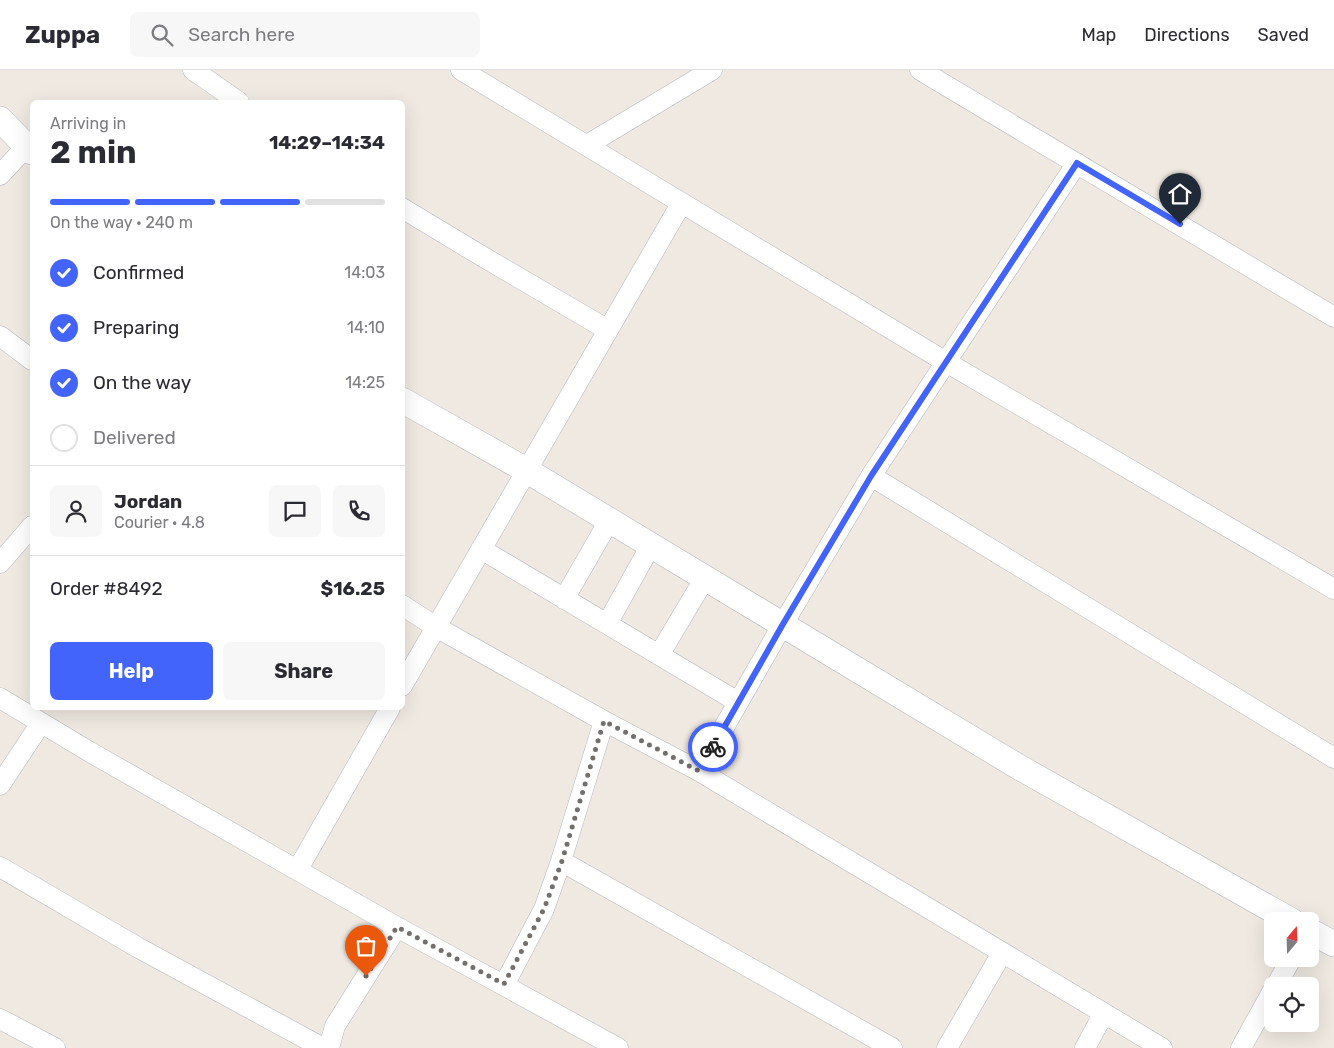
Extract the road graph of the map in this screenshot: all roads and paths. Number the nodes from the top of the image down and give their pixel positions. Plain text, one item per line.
1 (193, 70) edge
2 (461, 70) edge
3 (712, 70) edge
4 (920, 70) edge
5 (236, 100) edge
6 (0, 119) edge
7 (586, 145) junction
8 (29, 150) edge
9 (1077, 163) junction
10 (0, 175) edge
11 (682, 204) junction
12 (405, 210) edge
13 (1334, 316) edge
14 (608, 330) junction
15 (2, 343) edge
16 (30, 359) edge
17 (946, 362) junction
18 (405, 402) edge
19 (526, 470) junction
20 (871, 476) junction
21 (609, 521) junction
22 (30, 528) edge
23 (650, 545) junction
24 (481, 549) junction
25 (0, 564) edge
26 (705, 578) junction
27 (1334, 589) edge
28 (564, 598) junction
29 (405, 607) edge
30 (607, 624) junction
31 (783, 624) junction
32 (436, 627) junction
33 (660, 655) junction
34 (405, 681) edge
35 (0, 698) edge
36 (738, 702) junction
37 (389, 710) edge
38 (604, 721) junction
39 (41, 723) junction
40 (1334, 758) edge
41 (699, 771) junction
42 (0, 785) edge
43 (562, 861) junction
44 (0, 867) edge
45 (298, 869) junction
46 (1276, 912) edge
47 (397, 927) junction
48 (1319, 936) edge
49 (1334, 944) edge
50 (1002, 953) junction
51 (504, 984) junction
52 (1264, 1006) edge
53 (1104, 1013) junction
54 (0, 1019) edge
55 (55, 1048) edge
56 (323, 1048) edge
57 (329, 1048) edge
58 (618, 1048) edge
59 (892, 1048) edge
60 (947, 1048) edge
61 (1085, 1048) edge
62 (1162, 1048) edge
63 (1241, 1048) edge

1 - 5 street
2 - 7 street
3 - 7 street
4 - 9 street
6 - 8 street
7 - 11 street
8 - 10 street
9 - 13 street
9 - 17 street
11 - 14 street
11 - 17 street
12 - 14 street
14 - 19 street
15 - 16 street
17 - 20 street
17 - 27 street
18 - 19 street
19 - 21 street
19 - 24 street
20 - 31 street
20 - 40 street
21 - 23 street
21 - 28 street
22 - 25 street
23 - 26 street
23 - 30 street
24 - 28 street
24 - 32 street
26 - 31 street
26 - 33 street
28 - 30 street
29 - 32 street
30 - 33 street
31 - 36 street
31 - 46 street
32 - 34 street
32 - 38 street
33 - 36 street
35 - 39 street
36 - 41 street
37 - 45 street
38 - 41 street
38 - 43 street
39 - 42 street
39 - 45 street
41 - 50 street
43 - 51 street
43 - 59 street
44 - 56 street
45 - 47 street
47 - 51 street
47 - 57 street
48 - 49 street
50 - 53 street
50 - 60 street
51 - 58 street
52 - 63 street
53 - 61 street
53 - 62 street
54 - 55 street

